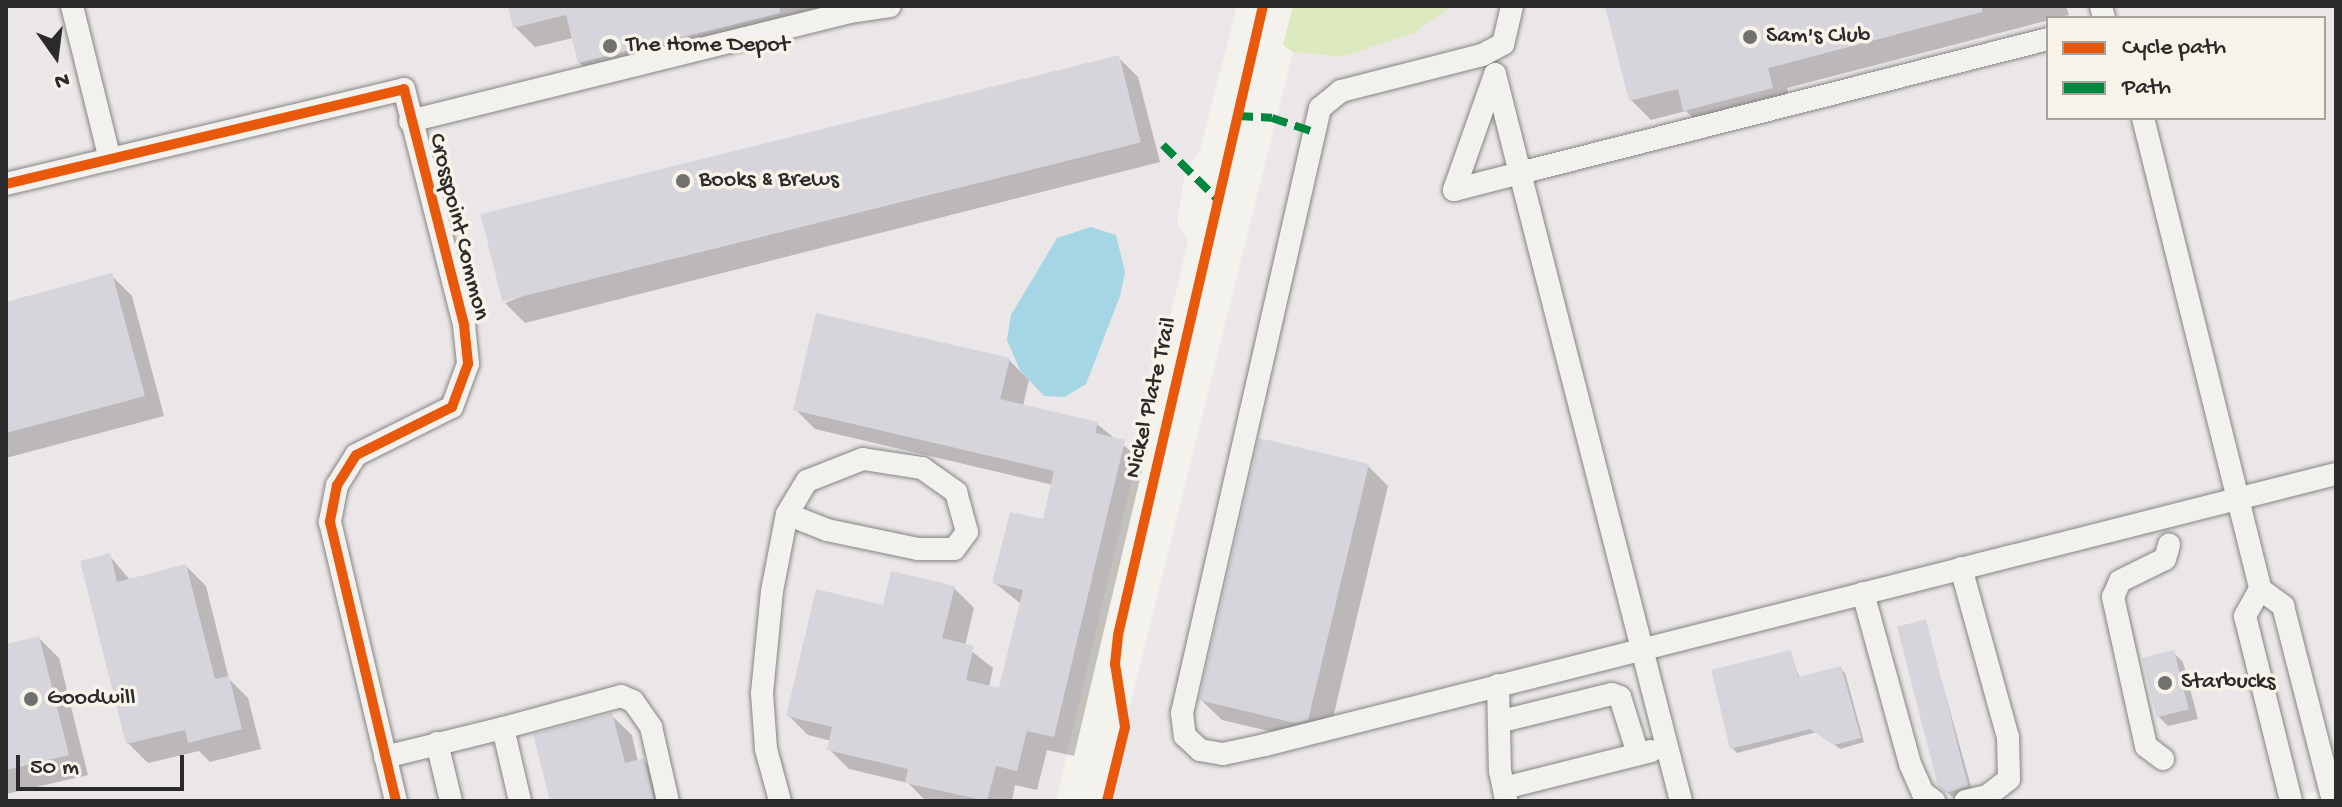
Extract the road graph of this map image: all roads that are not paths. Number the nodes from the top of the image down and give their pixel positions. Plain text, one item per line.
1 (72, 6) edge
2 (1512, 6) edge
3 (883, 7) edge
4 (850, 9) edge
5 (2046, 40) edge
6 (1503, 44) junction
7 (1495, 74) junction
8 (2144, 120) edge
9 (410, 121) junction
10 (110, 159) junction
11 (1520, 173) junction
12 (6, 184) edge
13 (2336, 474) edge
14 (2239, 497) junction
15 (787, 514) junction
16 (2169, 545) dead end
17 (1961, 568) junction
18 (2260, 589) junction
19 (1863, 593) junction
20 (1643, 649) junction
21 (1498, 685) junction
22 (1502, 721) junction
23 (503, 728) junction
24 (437, 743) junction
25 (1668, 747) junction
26 (1638, 754) junction
27 (385, 757) junction
28 (2163, 759) dead end
29 (1505, 794) edge
30 (396, 801) edge
31 (451, 801) edge
32 (520, 801) edge
33 (668, 801) edge
34 (780, 801) edge
35 (1681, 801) edge
36 (1934, 801) edge
37 (1966, 801) edge
38 (2291, 801) edge
39 (2333, 801) edge

1 - 10 street
2 - 6 street
3 - 4 street
4 - 9 street
5 - 11 street
6 - 7 street
6 - 21 street
7 - 11 street
7 - 11 street
8 - 14 street
9 - 10 street, Crosspoint Common
9 - 27 street, Crosspoint Common
10 - 12 street, Crosspoint Common
11 - 20 street
13 - 14 street
14 - 17 street
14 - 18 street
15 - 15 street
15 - 34 street
16 - 28 street
17 - 19 street
17 - 37 street
18 - 38 street
18 - 39 street
19 - 20 street
19 - 36 street
20 - 21 street
20 - 25 street
21 - 22 street
22 - 26 street
22 - 29 street
23 - 24 street
23 - 32 street
23 - 33 street
24 - 27 street
24 - 31 street
25 - 26 street
25 - 35 street
26 - 29 street
27 - 30 street, Crosspoint Common

